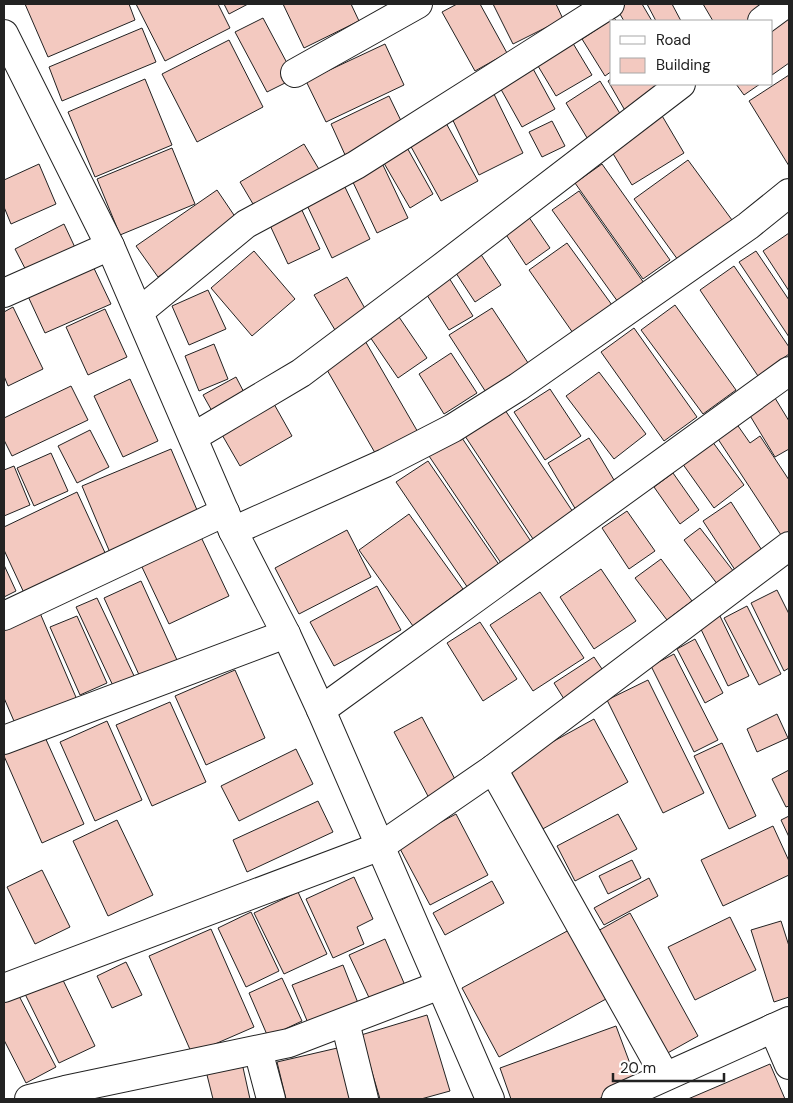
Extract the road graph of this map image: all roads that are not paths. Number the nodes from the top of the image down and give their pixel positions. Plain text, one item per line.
1 (418, 4) edge
2 (610, 4) edge
3 (785, 4) edge
4 (763, 20) edge
5 (4, 34) edge
6 (295, 73) dead end
7 (680, 85) edge
8 (789, 193) edge
9 (110, 246) junction
10 (4, 293) edge
11 (139, 312) junction
12 (789, 371) edge
13 (193, 437) junction
14 (229, 522) junction
15 (789, 546) edge
16 (4, 616) edge
17 (286, 634) junction
18 (320, 710) junction
19 (4, 740) edge
20 (493, 769) junction
21 (381, 846) junction
22 (440, 985) junction
23 (4, 988) edge
24 (345, 1022) junction
25 (781, 1024) edge
26 (258, 1050) junction
27 (789, 1065) edge
28 (666, 1076) junction
29 (92, 1092) edge
30 (29, 1099) edge
31 (271, 1099) edge
32 (364, 1099) edge
33 (490, 1099) edge
34 (616, 1099) edge

1 - 6 street
2 - 11 street
3 - 4 street
5 - 9 street
7 - 13 street
8 - 14 street
9 - 10 street
9 - 11 street
11 - 13 street
12 - 18 street
13 - 14 street
14 - 16 street
14 - 17 street
15 - 20 street
17 - 18 street
17 - 19 street
18 - 21 street
20 - 21 street
20 - 28 street
21 - 22 street
21 - 23 street
22 - 24 street
22 - 33 street
24 - 26 street
24 - 32 street
25 - 27 street
25 - 28 street
26 - 29 street
26 - 31 street
28 - 34 street
29 - 30 street

